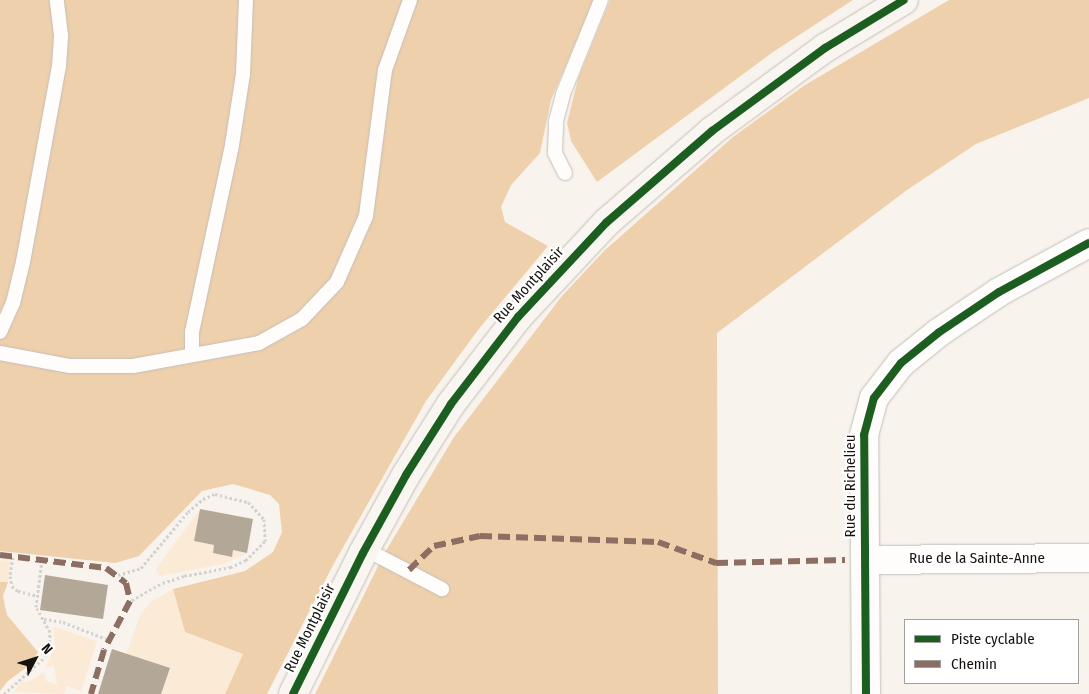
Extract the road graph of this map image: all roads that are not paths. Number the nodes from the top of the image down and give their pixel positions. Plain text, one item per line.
1 (57, 0) edge
2 (246, 0) edge
3 (410, 0) edge
4 (601, 0) edge
5 (904, 0) edge
6 (564, 173) dead end
7 (1089, 243) edge
8 (0, 332) edge
9 (0, 353) edge
10 (192, 355) junction
11 (365, 549) junction
12 (1089, 558) edge
13 (865, 560) junction
14 (442, 589) dead end
15 (293, 694) edge
16 (866, 694) edge

1 - 8 lane
2 - 10 lane
3 - 10 lane
4 - 6 lane
5 - 11 street, Rue Montplaisir
7 - 13 street, Rue du Richelieu
9 - 10 lane
11 - 14 lane
11 - 15 street, Rue Montplaisir
12 - 13 street, Rue de la Sainte-Anne
13 - 16 street, Rue du Richelieu

